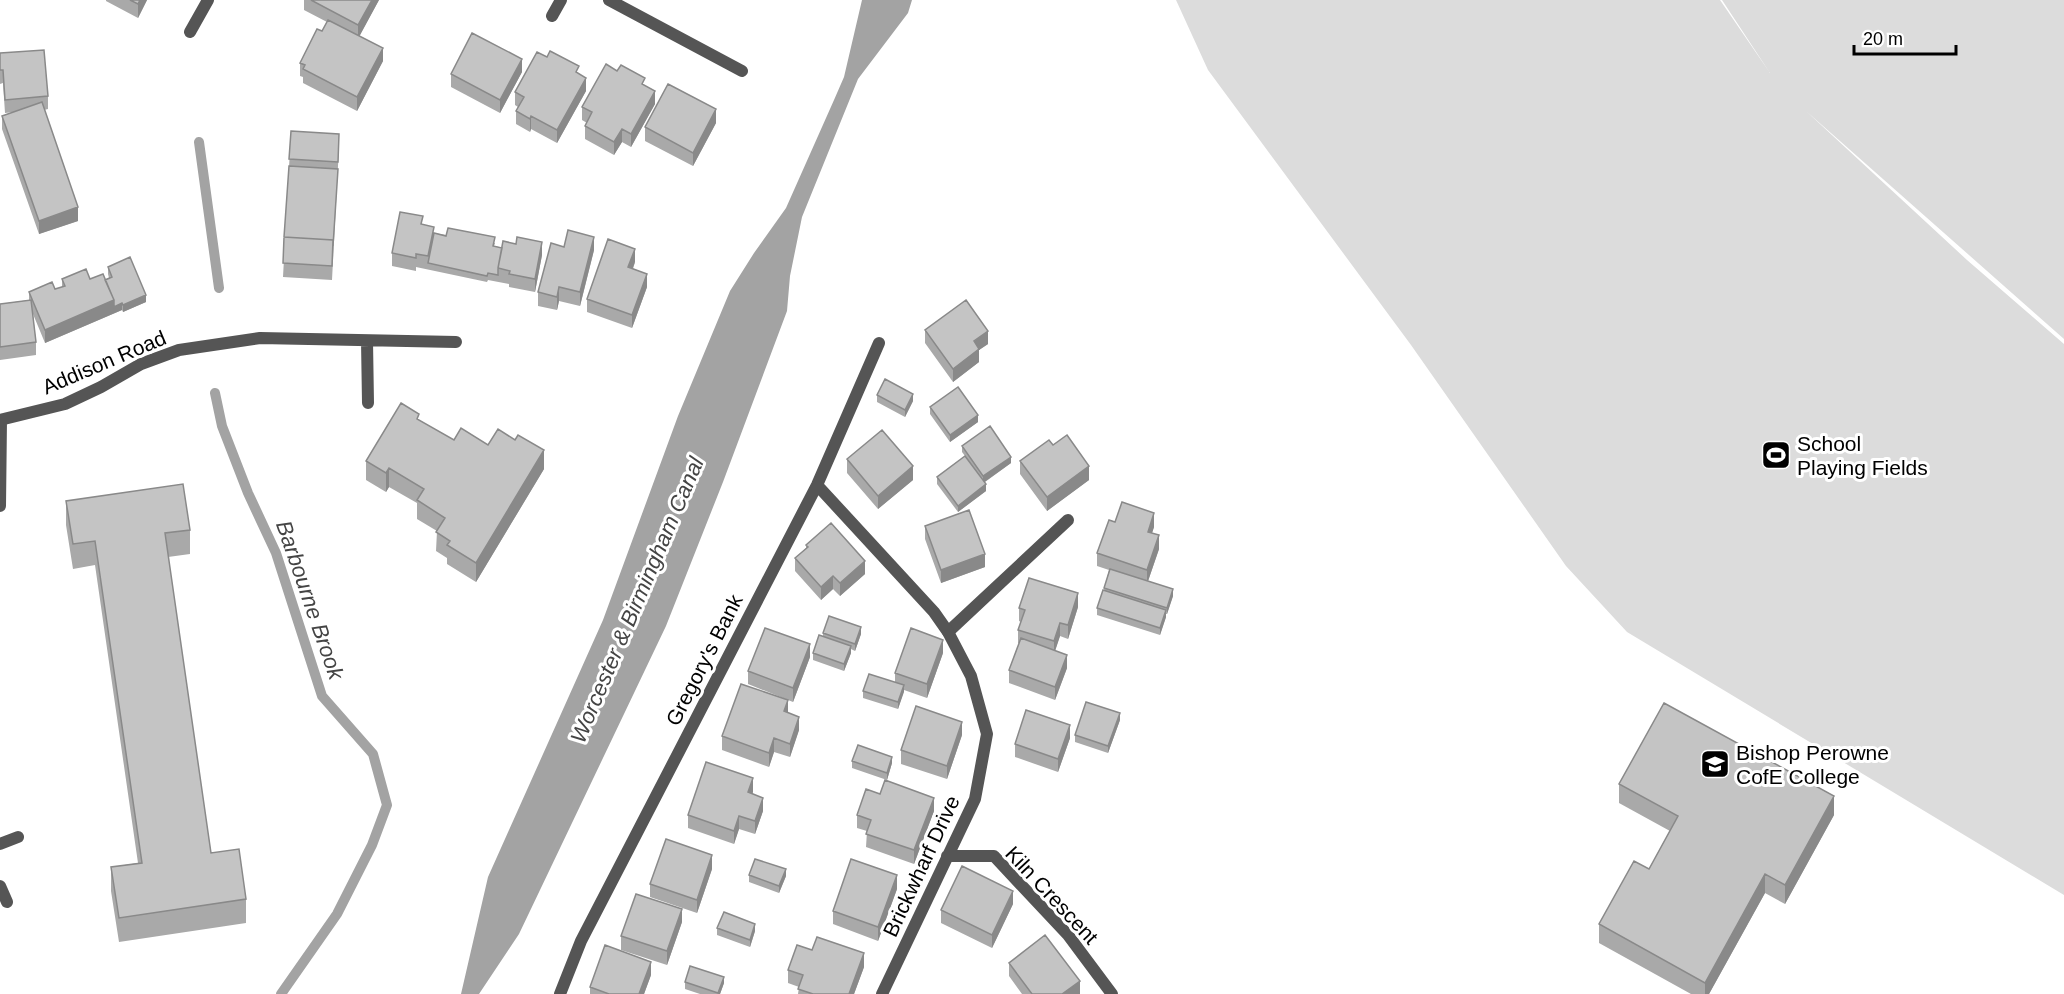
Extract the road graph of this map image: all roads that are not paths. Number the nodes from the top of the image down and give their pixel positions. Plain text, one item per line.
1 (208, 0) edge
2 (561, 0) edge
3 (609, 0) edge
4 (552, 16) dead end
5 (189, 32) dead end
6 (742, 70) dead end
7 (368, 341) junction
8 (456, 342) dead end
9 (879, 343) dead end
10 (368, 403) dead end
11 (0, 420) edge
12 (817, 485) junction
13 (0, 506) edge
14 (1068, 520) dead end
15 (948, 632) junction
16 (18, 837) dead end
17 (0, 844) edge
18 (947, 856) junction
19 (0, 886) edge
20 (7, 902) dead end
21 (560, 994) edge
22 (882, 994) edge
23 (1112, 994) edge

1 - 5 street
2 - 4 street
3 - 6 street
7 - 8 street, Addison Road
7 - 10 street
7 - 11 street, Addison Road
9 - 12 street, Gregory's Bank
11 - 13 street
12 - 15 street, Brickwharf Drive
12 - 21 street, Gregory's Bank
14 - 15 street
15 - 18 street, Brickwharf Drive
16 - 17 street
18 - 22 street, Brickwharf Drive
18 - 23 street, Kiln Crescent
19 - 20 street

